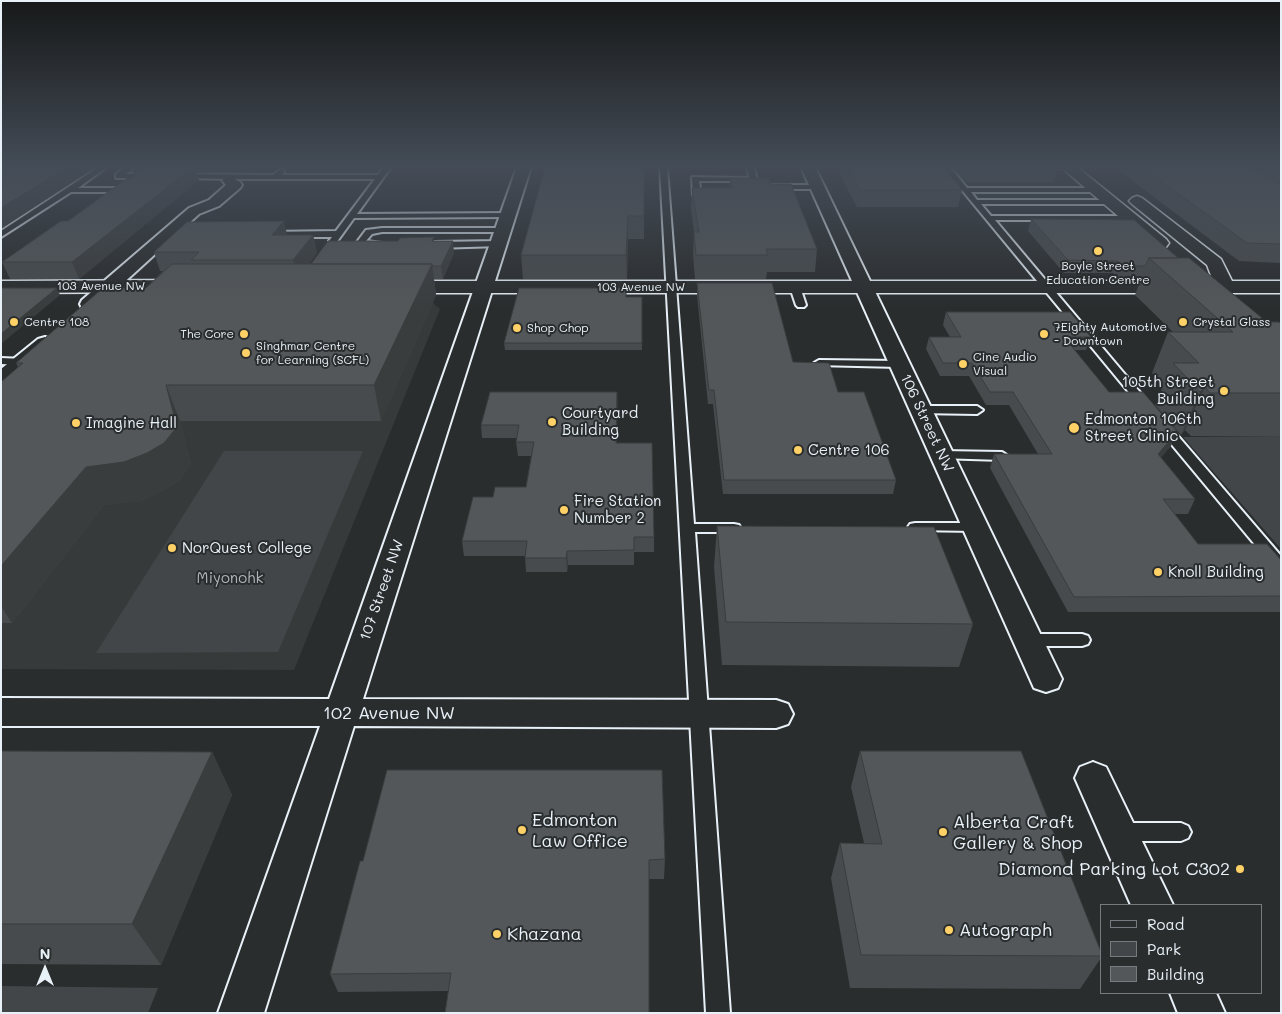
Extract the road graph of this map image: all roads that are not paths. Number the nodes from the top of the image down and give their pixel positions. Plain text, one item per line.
1 (34, 214) edge
2 (192, 214) edge
3 (507, 214) edge
4 (666, 214) edge
5 (830, 214) edge
6 (986, 214) edge
7 (1125, 214) edge
8 (1154, 214) edge
9 (351, 216) joint
10 (989, 218) junction
11 (1130, 218) junction
12 (502, 230) junction
13 (261, 234) edge
14 (338, 234) junction
15 (1, 235) edge
16 (390, 245) edge
17 (430, 245) edge
18 (326, 249) edge
19 (1174, 255) edge
20 (1196, 271) edge
21 (1, 286) edge
22 (110, 286) junction
23 (199, 286) edge
24 (376, 287) edge
25 (484, 287) junction
26 (670, 287) junction
27 (795, 287) junction
28 (863, 287) junction
29 (1046, 287) junction
30 (1225, 287) junction
31 (1281, 287) edge
32 (1244, 304) edge
33 (801, 305) dead end
34 (79, 313) edge
35 (58, 331) edge
36 (819, 363) edge
37 (899, 364) junction
38 (3, 373) edge
39 (1, 399) edge
40 (921, 410) junction
41 (977, 410) dead end
42 (942, 455) junction
43 (1002, 456) edge
44 (900, 527) edge
45 (976, 527) junction
46 (687, 528) junction
47 (745, 528) edge
48 (1281, 566) edge
49 (1028, 640) junction
50 (1082, 640) dead end
51 (1046, 679) dead end
52 (1, 712) edge
53 (341, 713) junction
54 (700, 714) junction
55 (776, 714) dead end
56 (1093, 778) dead end
57 (1118, 832) junction
58 (1181, 832) dead end
59 (1152, 904) edge
60 (1192, 994) edge
61 (241, 1013) edge
62 (718, 1013) edge
63 (1202, 1013) edge

1 - 15 lane
2 - 22 street
3 - 12 street, 107 Street NW
4 - 26 lane
5 - 28 street, 106 Street NW
6 - 10 lane
7 - 11 street
8 - 30 street
9 - 12 lane
9 - 14 lane
10 - 11 lane
10 - 29 lane
11 - 19 street
12 - 16 lane
12 - 17 lane
12 - 25 street, 107 Street NW
13 - 14 lane
14 - 18 lane
20 - 30 street
21 - 22 street, 103 Avenue NW
22 - 23 street, 103 Avenue NW
22 - 34 street
24 - 25 street, 103 Avenue NW
25 - 26 street, 103 Avenue NW
25 - 53 street, 107 Street NW
26 - 27 street, 103 Avenue NW
26 - 46 lane
27 - 28 street, 103 Avenue NW
27 - 33 lane
28 - 29 street, 103 Avenue NW
28 - 37 street, 106 Street NW
29 - 30 street, 103 Avenue NW
29 - 48 lane
30 - 31 street, 103 Avenue NW
30 - 32 street
35 - 38 street
36 - 37 lane
37 - 40 street, 106 Street NW
38 - 39 street
40 - 41 lane
40 - 42 street, 106 Street NW
42 - 43 lane
42 - 45 street, 106 Street NW
44 - 45 lane
45 - 49 street, 106 Street NW
46 - 47 lane
46 - 54 lane
49 - 50 lane
49 - 51 street, 106 Street NW
52 - 53 street, 102 Avenue NW
53 - 54 street, 102 Avenue NW
53 - 61 street, 107 Street NW
54 - 55 street, 102 Avenue NW
54 - 62 lane
56 - 57 street
57 - 58 lane
57 - 59 street
60 - 63 street

